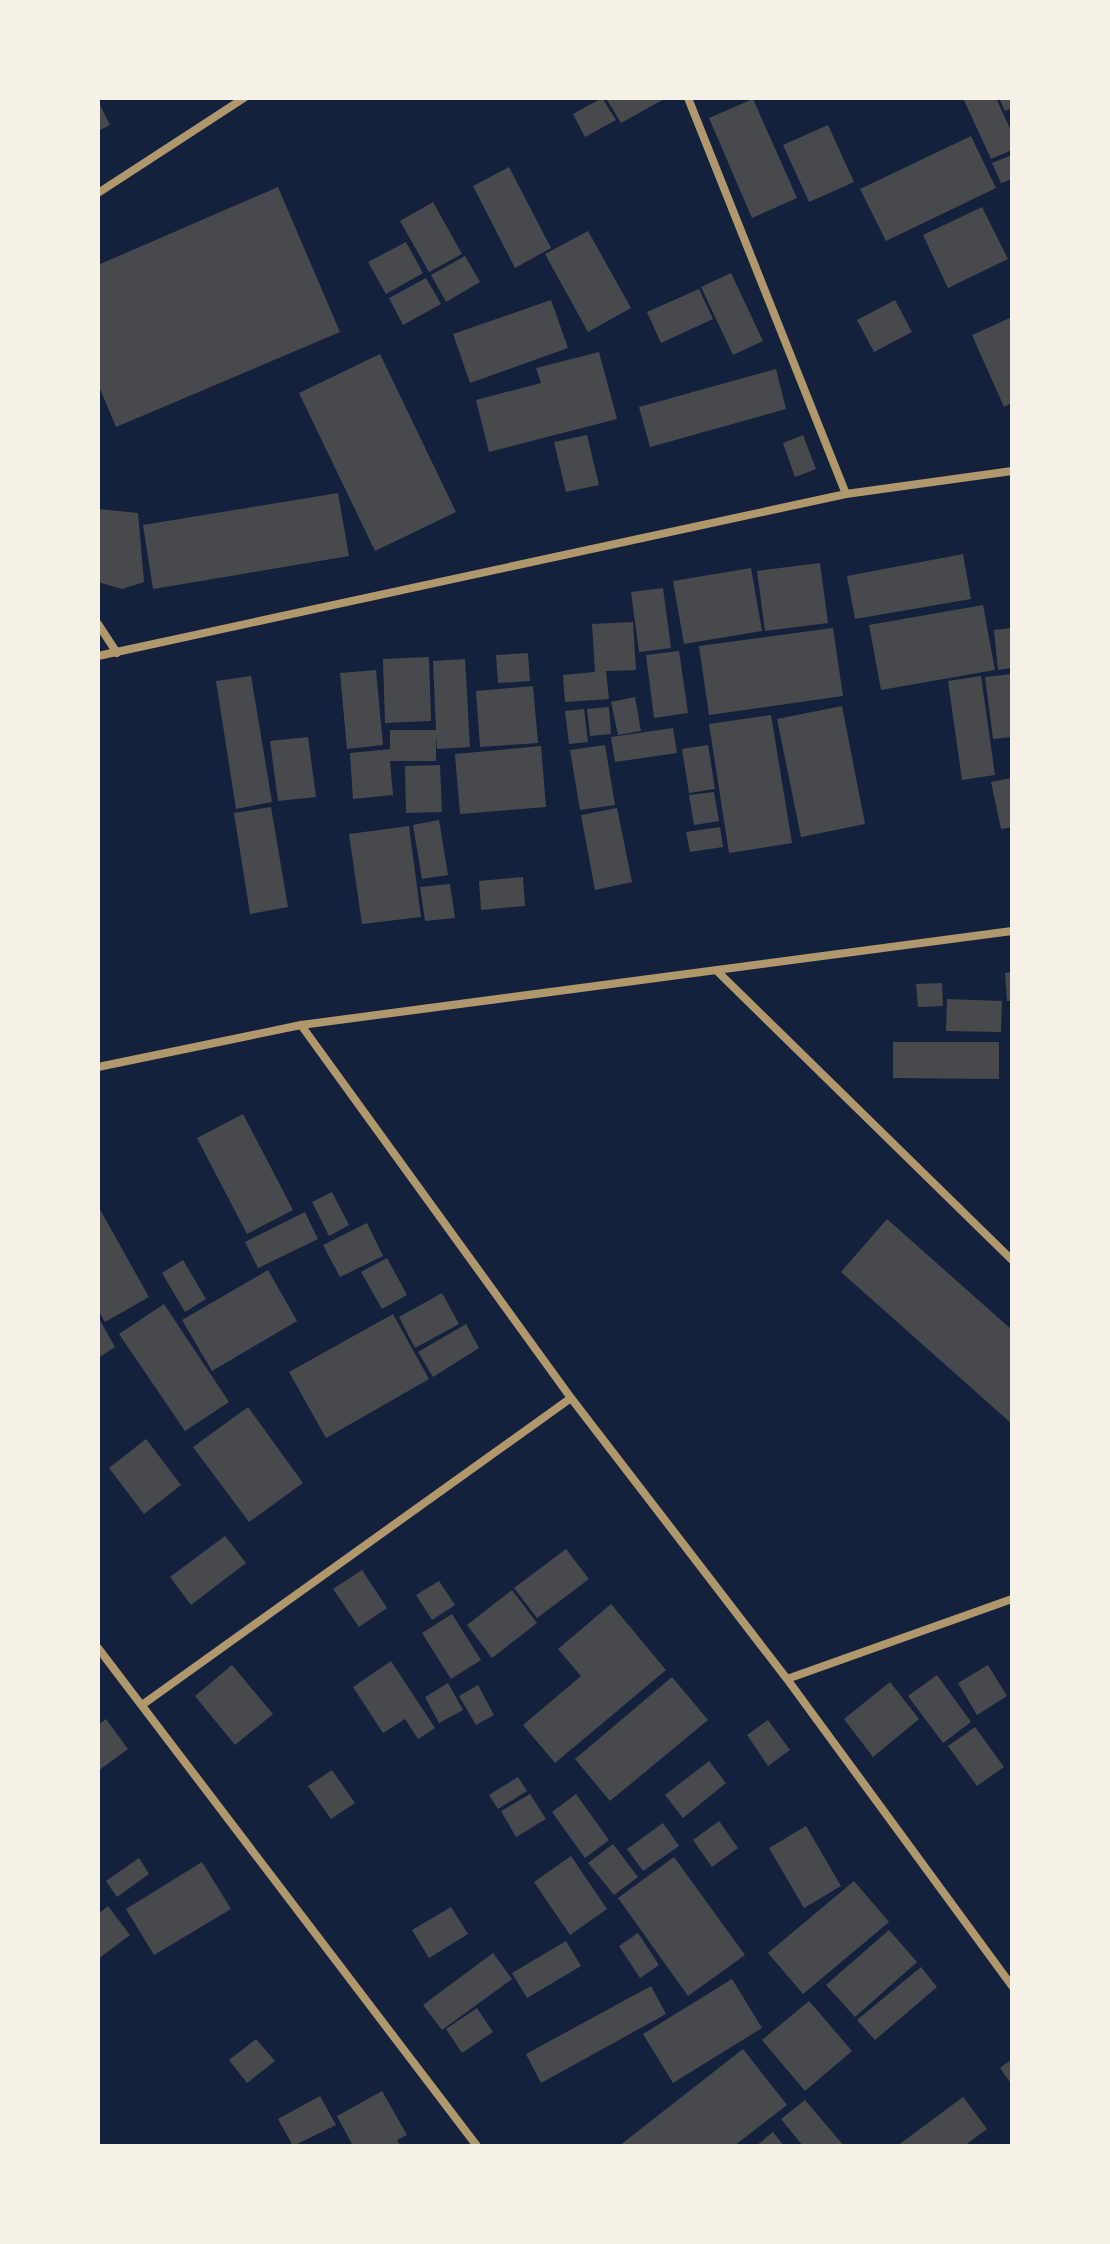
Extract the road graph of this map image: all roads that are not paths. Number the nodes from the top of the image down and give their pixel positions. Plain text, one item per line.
1 (244, 98) edge
2 (688, 98) edge
3 (98, 193) edge
4 (1012, 471) edge
5 (846, 494) junction
6 (98, 624) edge
7 (117, 653) junction
8 (98, 656) edge
9 (1012, 931) edge
10 (717, 971) junction
11 (301, 1025) junction
12 (98, 1067) edge
13 (1012, 1260) edge
14 (571, 1398) junction
15 (1012, 1599) edge
16 (98, 1648) edge
17 (787, 1679) junction
18 (142, 1705) junction
19 (1012, 1986) edge
20 (477, 2146) edge

1 - 3 street
2 - 5 street
4 - 5 street
5 - 7 street
6 - 7 street
7 - 8 street
9 - 10 street
10 - 11 street
10 - 13 street
11 - 12 street
11 - 14 street
14 - 17 street
14 - 18 street
15 - 17 street
16 - 18 street
17 - 19 street
18 - 20 street

